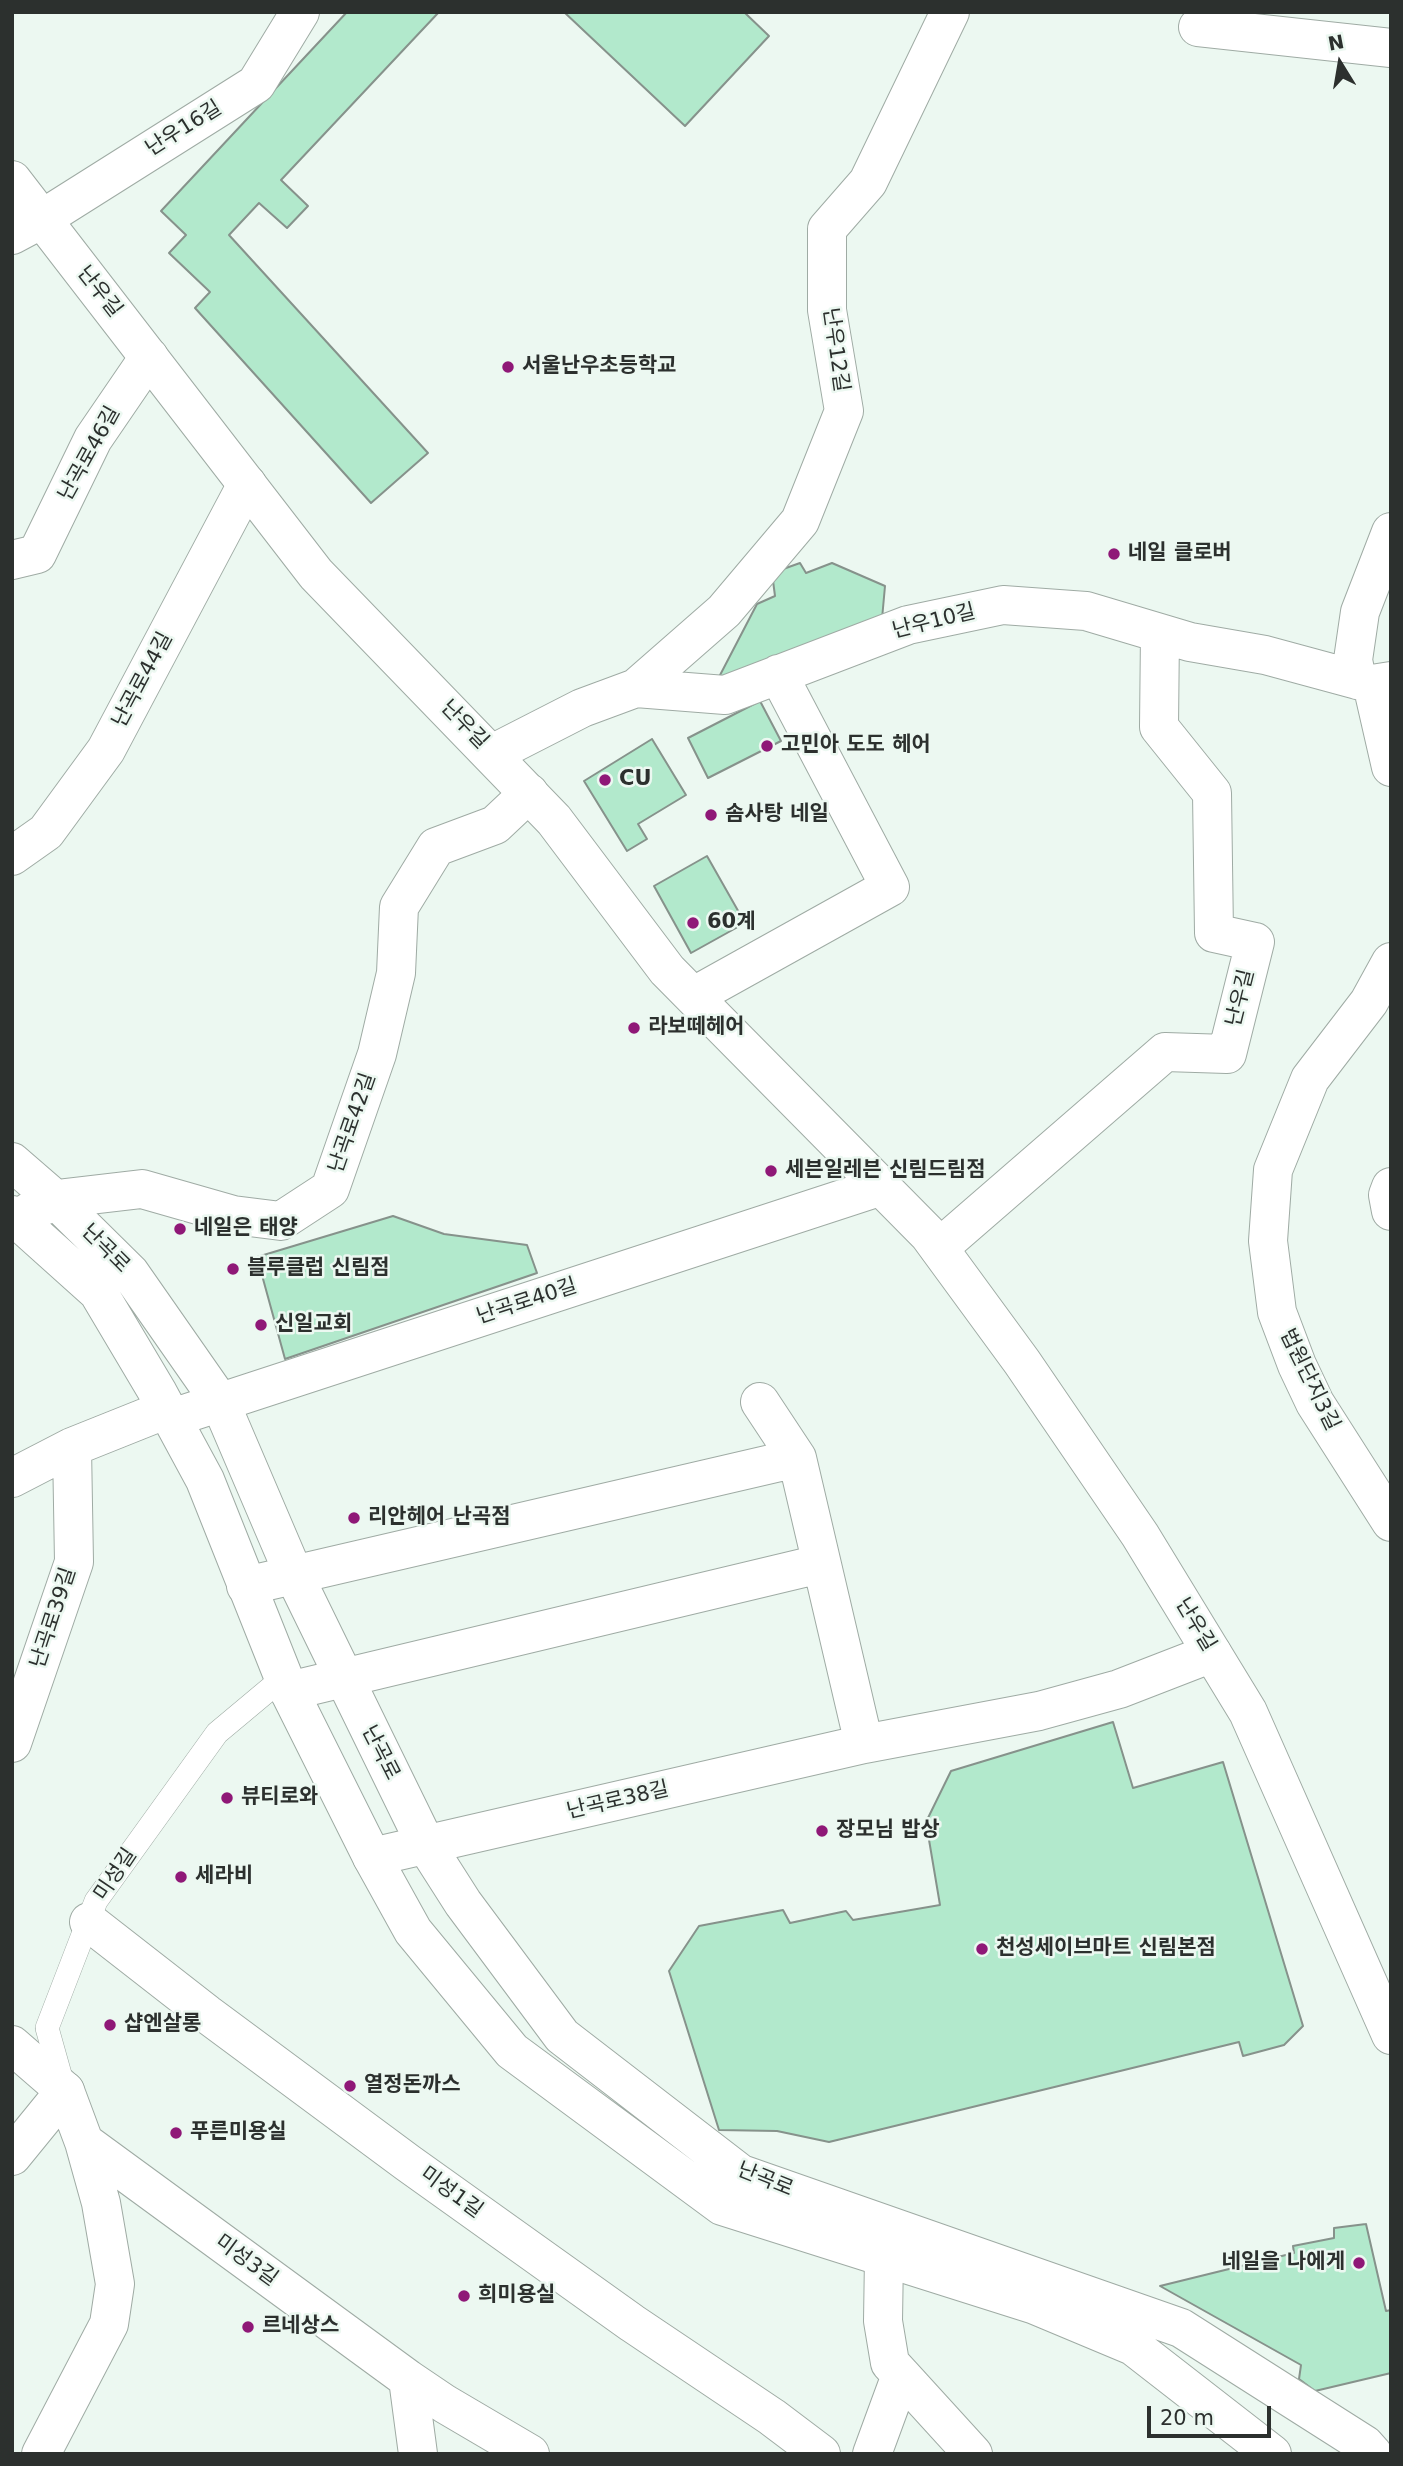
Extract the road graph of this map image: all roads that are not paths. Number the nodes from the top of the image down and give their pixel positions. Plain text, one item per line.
1 (300, 12) edge
2 (950, 12) edge
3 (1198, 27) dead end
4 (1391, 48) edge
5 (12, 180) edge
6 (27, 227) edge
7 (149, 357) junction
8 (247, 484) junction
9 (1391, 532) edge
10 (24, 557) edge
11 (12, 589) edge
12 (1160, 633) junction
13 (778, 674) junction
14 (1373, 682) edge
15 (636, 688) junction
16 (492, 754) junction
17 (1391, 767) edge
18 (529, 793) junction
19 (12, 856) edge
20 (1391, 962) edge
21 (694, 996) junction
22 (12, 1162) edge
23 (882, 1186) junction
24 (1391, 1187) edge
25 (57, 1201) junction
26 (1391, 1211) edge
27 (13, 1216) edge
28 (939, 1248) junction
29 (220, 1402) junction
30 (760, 1402) dead end
31 (169, 1414) junction
32 (72, 1447) junction
33 (797, 1458) junction
34 (12, 1478) edge
35 (1391, 1522) edge
36 (820, 1564) junction
37 (294, 1575) junction
38 (246, 1586) junction
39 (1212, 1653) junction
40 (343, 1678) junction
41 (287, 1684) junction
42 (12, 1743) edge
43 (864, 1744) junction
44 (426, 1845) junction
45 (372, 1857) junction
46 (89, 1922) junction
47 (1381, 1984) edge
48 (1391, 2035) edge
49 (12, 2045) edge
50 (65, 2091) junction
51 (84, 2142) junction
52 (12, 2156) edge
53 (884, 2258) junction
54 (901, 2375) junction
55 (408, 2379) junction
56 (41, 2454) edge
57 (418, 2454) edge
58 (530, 2454) edge
59 (821, 2454) edge
60 (872, 2454) edge
61 (973, 2454) edge
62 (1272, 2454) edge
63 (1373, 2454) edge

1 - 6 street, 난우16길
2 - 15 street, 난우12길
3 - 4 street
5 - 6 street, 난우길
6 - 7 street, 난우길
7 - 8 street, 난우길
7 - 10 street, 난곡로46길
8 - 16 street, 난우길
8 - 19 street, 난곡로44길
9 - 14 street
10 - 11 street, 난곡로46길
12 - 13 street, 난우10길
12 - 14 street, 난우10길
12 - 28 street, 난우길
13 - 15 street, 난우10길
13 - 21 street
14 - 17 street
15 - 16 street, 난우10길
16 - 18 street, 난우길
18 - 21 street, 난우길
18 - 25 street, 난곡로42길
20 - 35 street, 법원단지3길
21 - 23 street, 난우길
22 - 25 street, 난곡로
23 - 28 street, 난우길
23 - 29 street, 난곡로40길
24 - 26 street
25 - 27 street, 난곡로42길
25 - 29 street, 난곡로
27 - 31 street, 난곡로
28 - 39 street, 난우길
29 - 31 street, 난곡로40길
29 - 37 street, 난곡로
30 - 33 street
31 - 32 street
31 - 38 street, 난곡로
32 - 34 street
32 - 42 street, 난곡로39길
33 - 36 street
33 - 37 street
36 - 40 street
36 - 43 street
37 - 38 street
37 - 40 street, 난곡로
38 - 41 street, 난곡로
39 - 43 street, 난곡로38길
39 - 47 street, 난우길
40 - 41 street
40 - 44 street, 난곡로
41 - 45 street, 난곡로
41 - 46 lane, 미성길
43 - 44 street, 난곡로38길
44 - 45 street, 난곡로38길
44 - 63 street, 난곡로
45 - 53 street, 난곡로
46 - 50 lane, 미성길
46 - 59 street, 미성1길
47 - 48 street, 난우길
49 - 50 street
50 - 51 street
50 - 52 street
51 - 55 street, 미성3길
51 - 56 street
53 - 54 street
53 - 62 street, 난곡로
54 - 60 street
54 - 61 street
55 - 57 street
55 - 58 street, 미성3길

